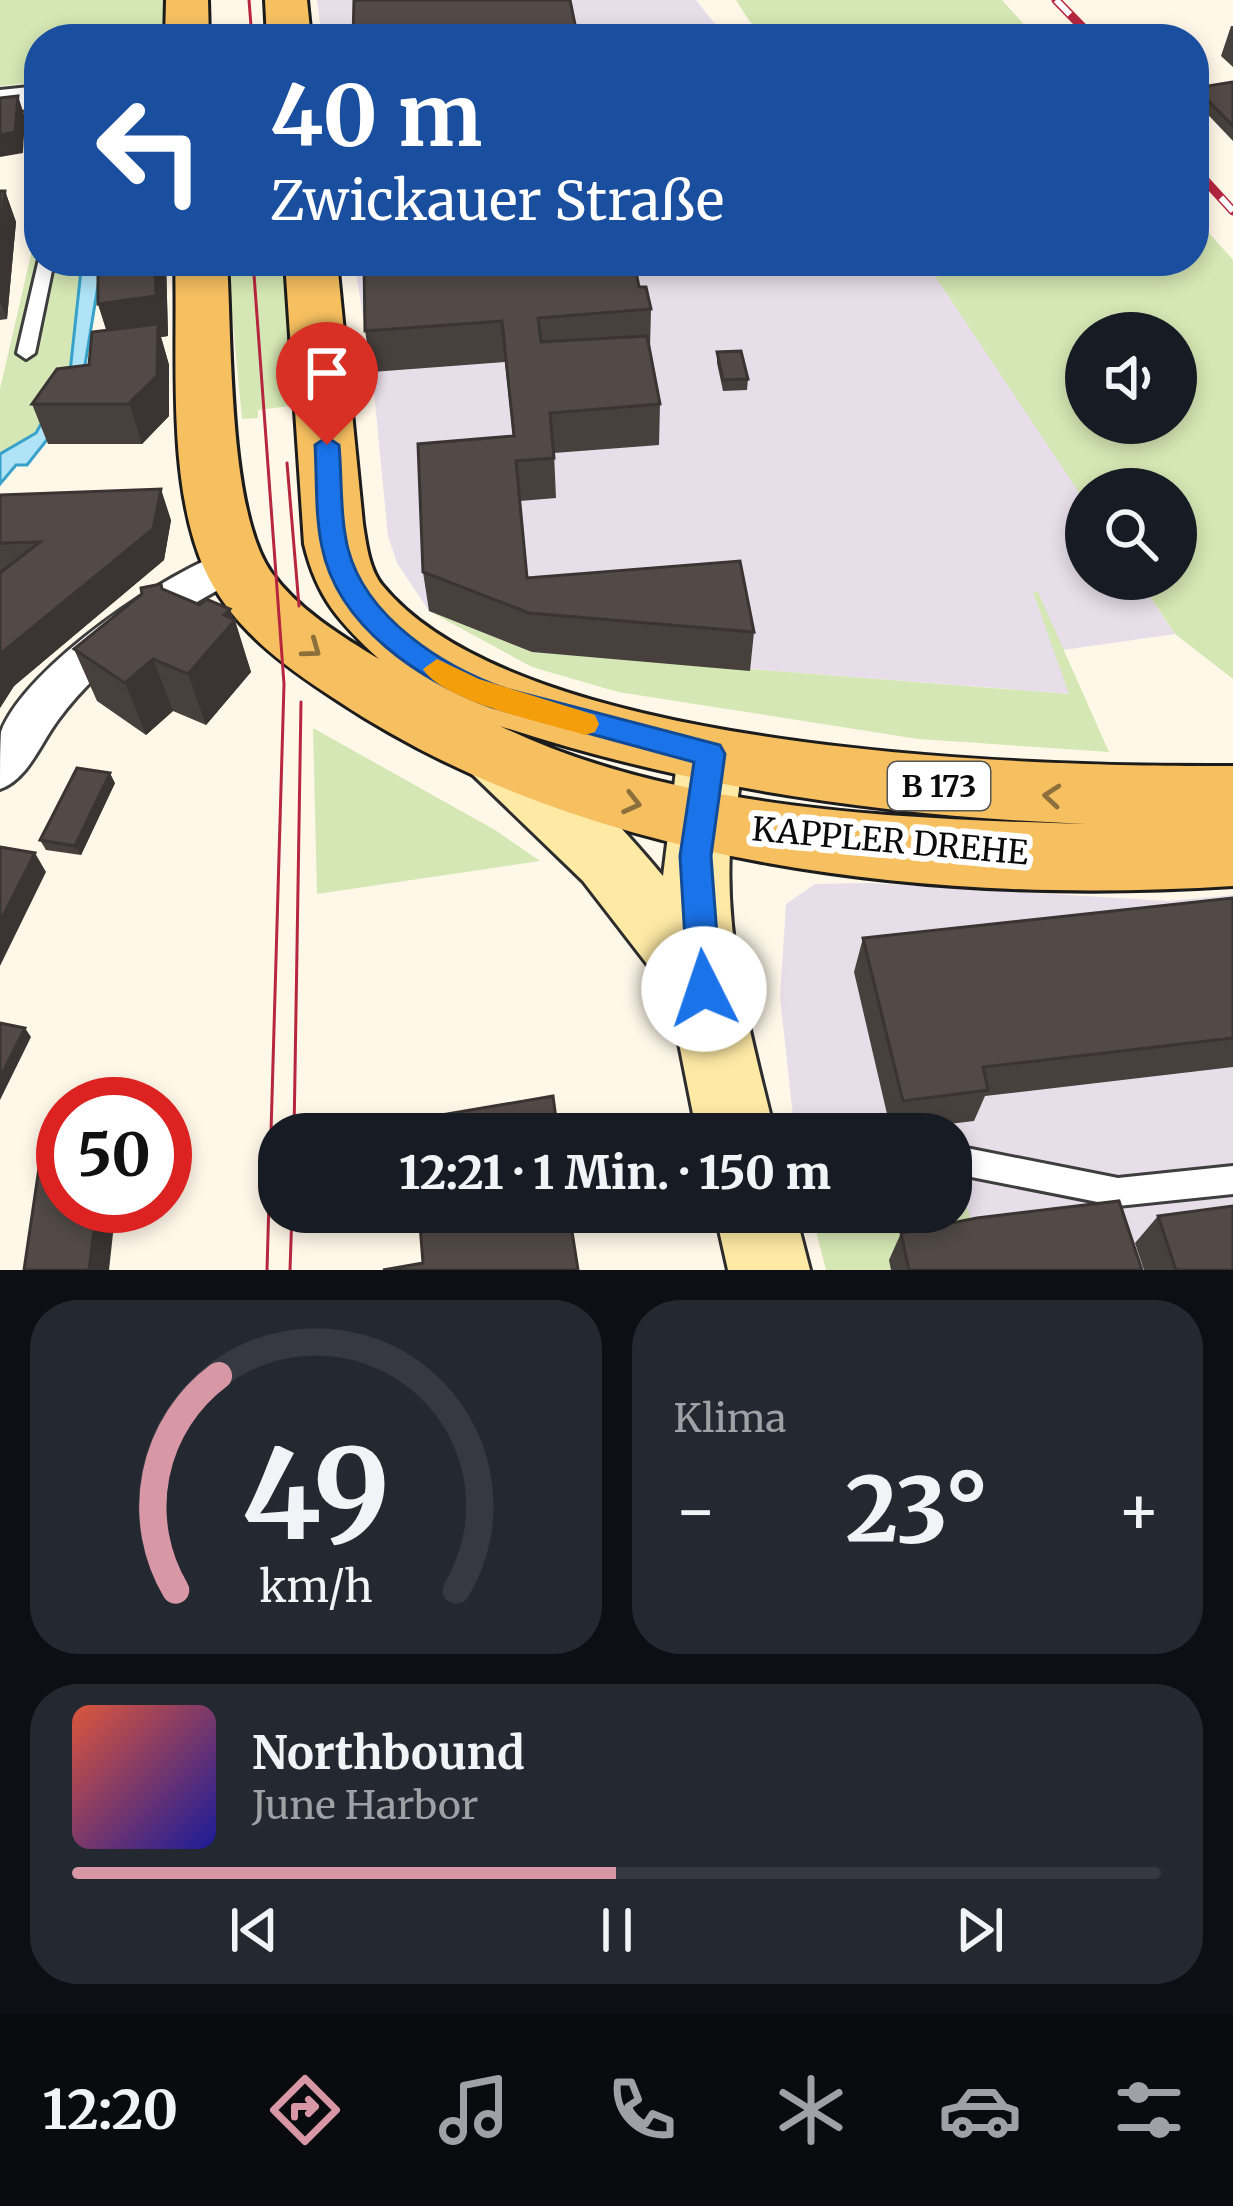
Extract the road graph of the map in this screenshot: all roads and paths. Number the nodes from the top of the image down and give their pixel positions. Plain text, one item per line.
1 (43, 276) edge
2 (202, 276) edge
3 (312, 276) edge
4 (26, 353) dead end
5 (233, 564) junction
6 (488, 749) junction
7 (0, 770) edge
8 (705, 787) junction
9 (1175, 822) edge
10 (1233, 854) edge
11 (704, 989) junction
12 (731, 1113) edge
13 (972, 1163) edge
14 (1233, 1180) edge
15 (760, 1233) edge
16 (769, 1270) edge

1 - 4 lane
2 - 5 main road, B 173
3 - 8 main road, B 173
5 -> 6 main road, B 173
5 - 7 street
6 -> 8 main road, KAPPLER DREHE / B 173
6 - 11 main road
8 - 9 main road, KAPPLER DREHE / B 173
8 - 11 main road
9 - 10 main road, KAPPLER DREHE / B 173
11 - 12 main road
13 - 14 lane
15 - 16 main road

